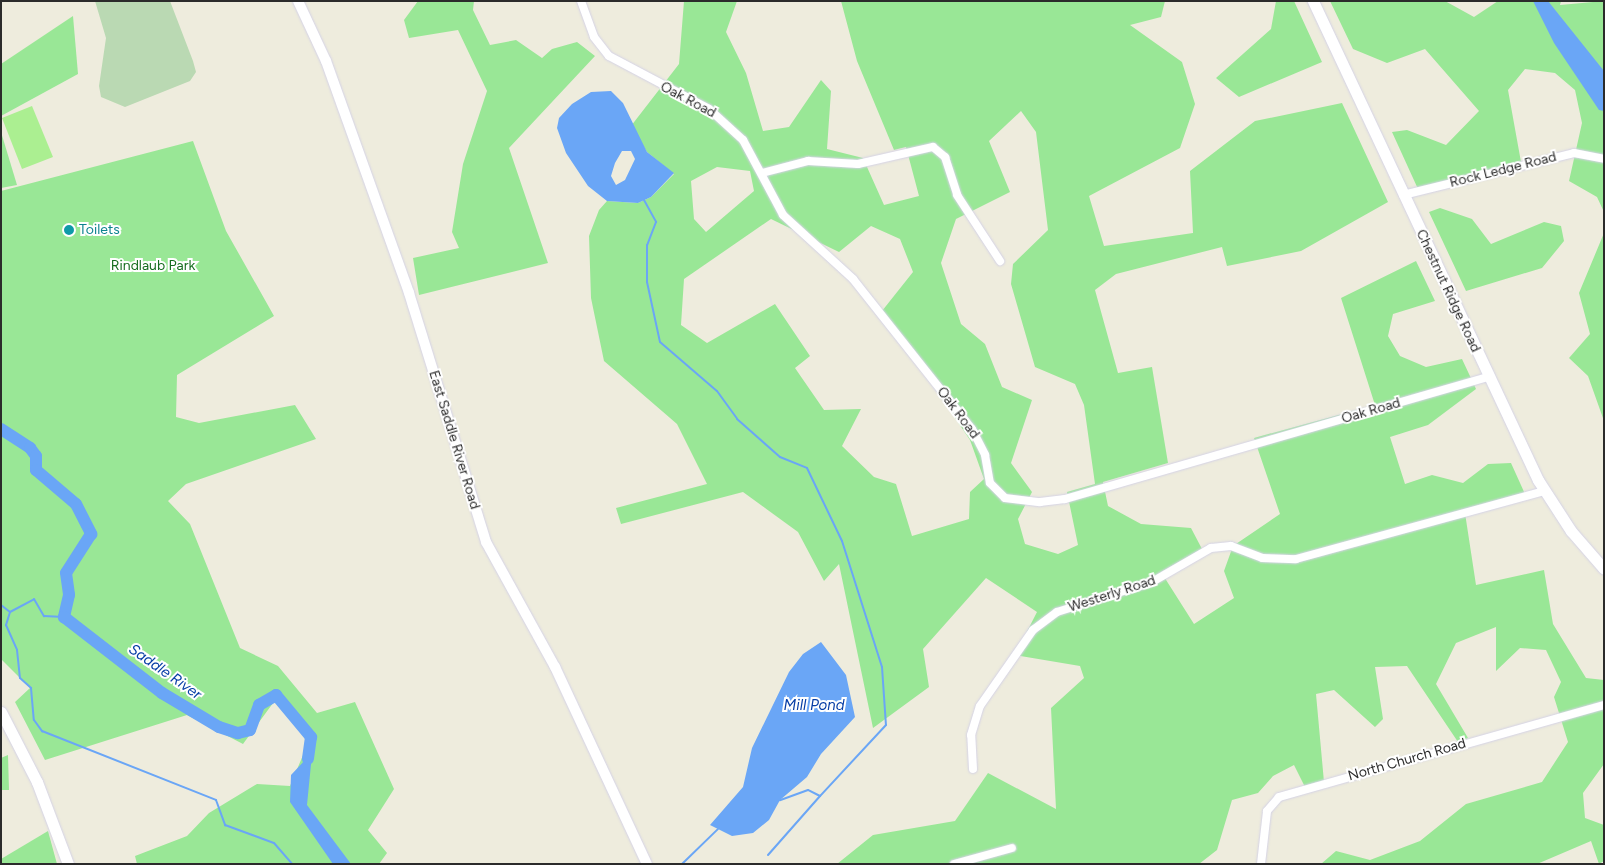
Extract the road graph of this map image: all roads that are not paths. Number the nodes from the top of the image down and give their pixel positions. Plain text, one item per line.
1 (298, 1) edge
2 (581, 1) edge
3 (1313, 1) edge
4 (1604, 159) edge
5 (762, 173) junction
6 (1403, 195) junction
7 (1000, 261) dead end
8 (1489, 377) junction
9 (1544, 491) junction
10 (1604, 569) edge
11 (1604, 704) edge
12 (1, 712) edge
13 (973, 769) dead end
14 (1012, 848) dead end
15 (68, 864) edge
16 (647, 864) edge
17 (954, 864) edge
18 (1261, 864) edge

1 - 16 street, East Saddle River Road
2 - 5 street, Oak Road
3 - 6 main road, Chestnut Ridge Road
4 - 6 street, Rock Ledge Road
5 - 7 street
5 - 8 street, Oak Road
6 - 8 main road, Chestnut Ridge Road
8 - 9 main road, Chestnut Ridge Road
9 - 10 main road, Chestnut Ridge Road
9 - 13 street, Westerly Road
11 - 18 street, North Church Road
12 - 15 main road
14 - 17 street

